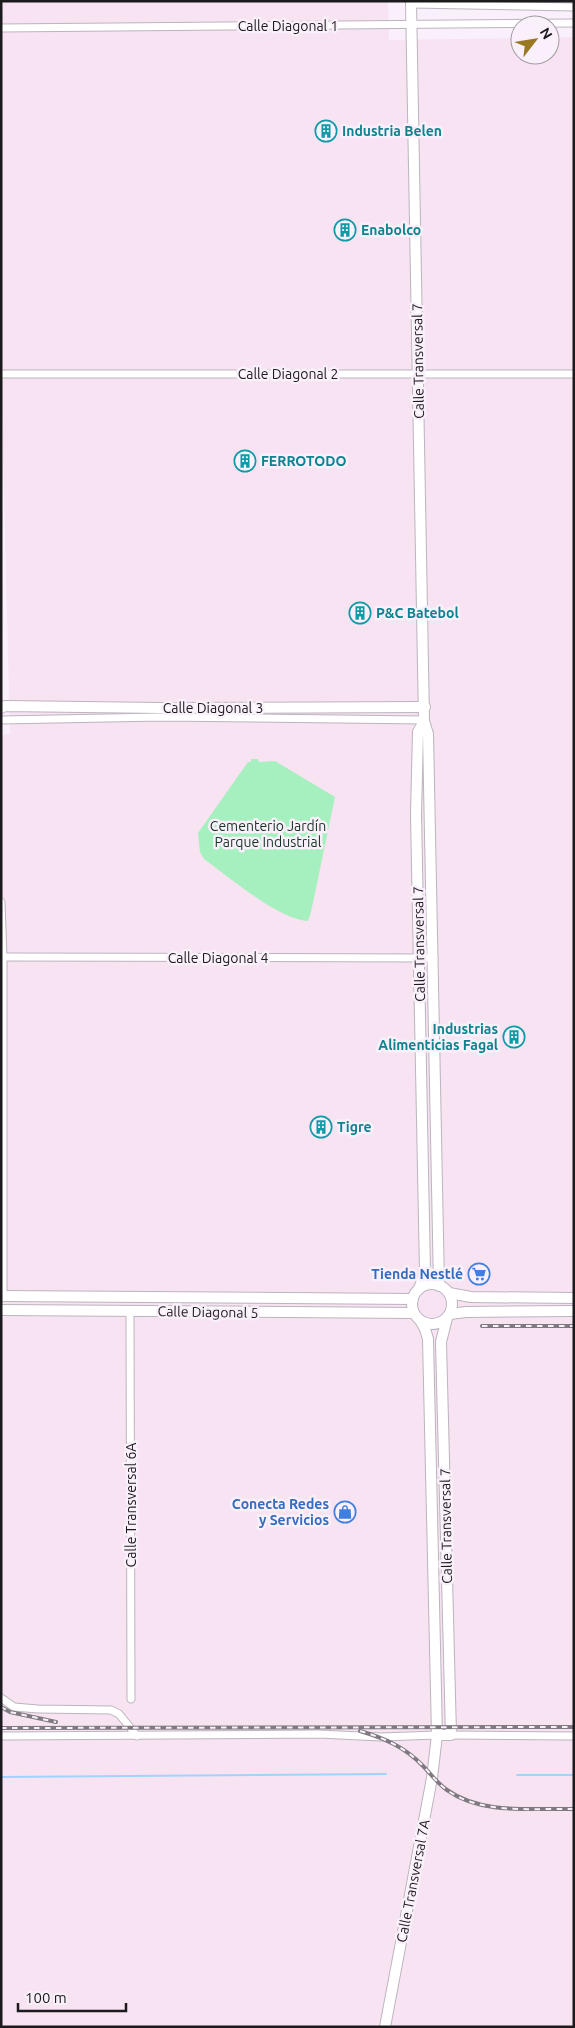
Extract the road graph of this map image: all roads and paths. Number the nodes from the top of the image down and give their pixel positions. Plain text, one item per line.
1 (411, 2) edge
2 (574, 7) edge
3 (574, 23) edge
4 (410, 25) junction
5 (1, 28) edge
6 (1, 374) edge
7 (419, 374) junction
8 (574, 374) edge
9 (425, 707) junction
10 (1, 708) edge
11 (1, 720) edge
12 (424, 720) junction
13 (1, 902) edge
14 (2, 957) edge
15 (420, 958) junction
16 (434, 958) junction
17 (424, 1178) junction
18 (437, 1178) junction
19 (440, 1286) junction
20 (419, 1289) junction
21 (449, 1293) junction
22 (2, 1296) edge
23 (187, 1296) junction
24 (413, 1298) junction
25 (574, 1298) edge
26 (1, 1310) edge
27 (130, 1311) junction
28 (574, 1311) edge
29 (186, 1312) junction
30 (448, 1316) junction
31 (417, 1317) junction
32 (444, 1424) junction
33 (430, 1425) junction
34 (432, 1560) junction
35 (447, 1560) junction
36 (449, 1669) junction
37 (436, 1670) junction
38 (1, 1698) edge
39 (130, 1699) dead end
40 (437, 1735) junction
41 (450, 1735) junction
42 (1, 1736) edge
43 (137, 1736) junction
44 (574, 1736) edge
45 (385, 2027) edge

1 - 2 street
1 - 4 street, Calle Transversal 7
3 - 4 street, Calle Diagonal 1
4 - 5 street, Calle Diagonal 1
4 - 7 street, Calle Transversal 7
6 - 7 street, Calle Diagonal 2
7 - 8 street, Calle Diagonal 2
7 - 9 street, Calle Transversal 7
9 - 10 street, Calle Diagonal 3
9 - 12 street, Calle Transversal 7
11 - 12 street
12 - 15 street, Calle Transversal 7
12 - 16 street, Calle Transversal 7
13 - 14 street
14 - 15 street, Calle Diagonal 4
14 - 22 street
15 - 16 street, Calle Diagonal 4
15 - 17 street, Calle Transversal 7
16 - 18 street, Calle Transversal 7
17 - 18 street
17 - 20 street, Calle Transversal 7
18 - 19 street, Calle Transversal 7
19 - 20 street
19 - 21 street
20 - 24 street
21 - 25 street
21 - 30 street
22 - 23 street, Calle Diagonal 5
23 - 24 street, Calle Diagonal 5
23 - 29 street
24 - 31 street
26 - 27 street, Calle Diagonal 5
27 - 29 street, Calle Diagonal 5
27 - 39 street, Calle Transversal 6A
28 - 30 street
29 - 31 street, Calle Diagonal 5
30 - 31 street
30 - 32 street, Calle Transversal 7
31 - 33 street, Calle Transversal 7
32 - 33 street
32 - 35 street, Calle Transversal 7
33 - 34 street, Calle Transversal 7
34 - 35 street
34 - 37 street, Calle Transversal 7
35 - 36 street, Calle Transversal 7
36 - 37 street
36 - 41 street, Calle Transversal 7
37 - 40 street, Calle Transversal 7
38 - 43 street
40 - 41 street
40 - 43 street
40 - 45 street, Calle Transversal 7A
41 - 44 street
42 - 43 street

